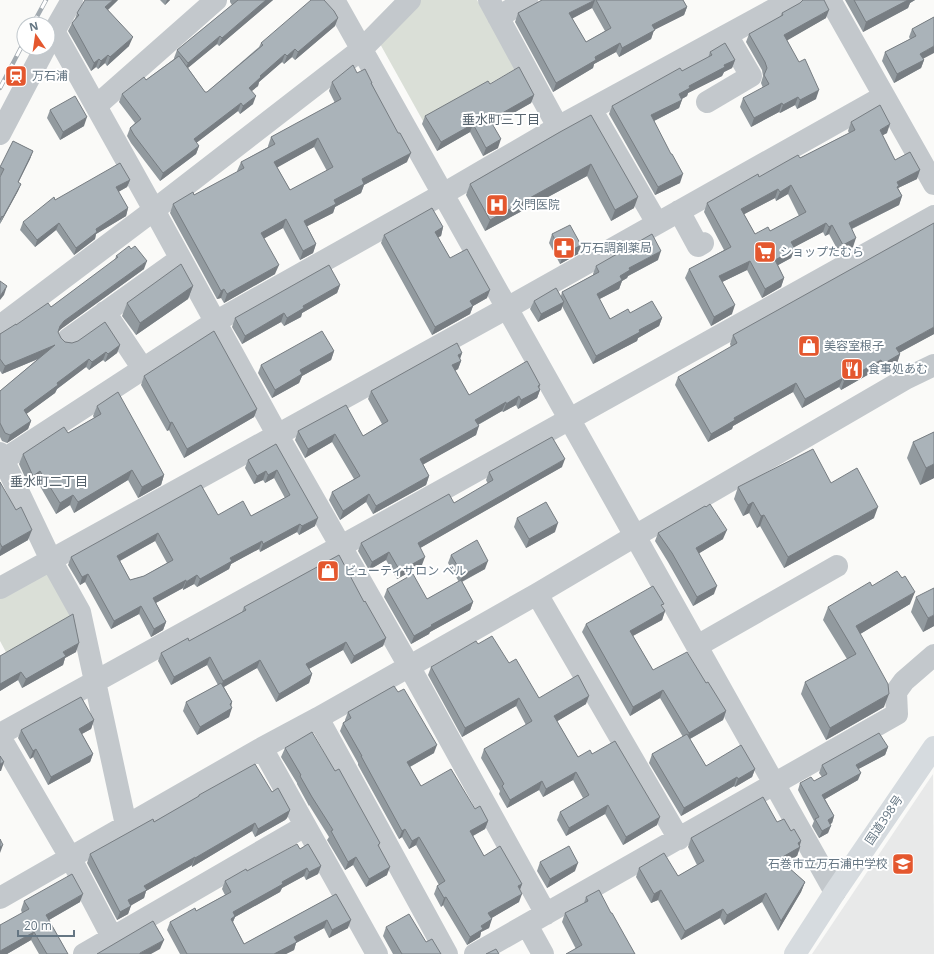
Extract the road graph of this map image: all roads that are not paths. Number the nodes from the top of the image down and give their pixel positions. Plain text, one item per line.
1 (72, 0) edge
2 (216, 0) edge
3 (334, 0) edge
4 (410, 0) edge
5 (527, 0) edge
6 (791, 0) edge
7 (830, 0) edge
8 (493, 8) edge
9 (56, 29) edge
10 (727, 35) junction
11 (362, 49) junction
12 (56, 51) edge
13 (41, 56) edge
14 (884, 96) junction
15 (707, 102) dead end
16 (96, 106) junction
17 (591, 109) junction
18 (558, 127) junction
19 (0, 134) edge
20 (934, 184) edge
21 (443, 194) junction
22 (154, 210) junction
23 (679, 211) junction
24 (934, 216) edge
25 (657, 223) junction
26 (703, 243) dead end
27 (180, 258) junction
28 (507, 308) junction
29 (105, 312) junction
30 (215, 322) junction
31 (0, 326) edge
32 (68, 339) dead end
33 (934, 365) edge
34 (143, 369) junction
35 (570, 420) junction
36 (277, 434) junction
37 (1, 458) edge
38 (635, 536) junction
39 (340, 546) junction
40 (51, 560) junction
41 (837, 566) dead end
42 (0, 588) edge
43 (538, 594) junction
44 (697, 646) junction
45 (934, 655) edge
46 (409, 666) junction
47 (94, 682) junction
48 (318, 718) junction
49 (0, 734) edge
50 (0, 737) edge
51 (262, 748) junction
52 (934, 748) edge
53 (775, 785) junction
54 (126, 825) junction
55 (305, 826) junction
56 (679, 839) junction
57 (70, 857) junction
58 (835, 892) junction
59 (0, 898) edge
60 (546, 914) junction
61 (527, 925) junction
62 (112, 937) junction
63 (374, 953) edge
64 (84, 954) edge
65 (447, 954) edge
66 (475, 954) edge
67 (543, 954) edge
68 (795, 954) edge

1 - 9 street
2 - 16 street
3 - 11 street
4 - 11 street
5 - 8 street
6 - 10 street
7 - 14 street
8 - 18 street
10 - 15 street
10 - 17 street
11 - 21 street
11 - 22 street
12 - 16 street
13 - 19 street
14 - 20 street
14 - 23 street
16 - 22 street
17 - 18 street
17 - 25 street
18 - 21 street
21 - 28 street
21 - 30 street
22 - 27 street
22 - 31 street
23 - 25 street
23 - 26 street
24 - 35 street
25 - 28 street
27 - 29 street
27 - 30 street
28 - 35 street
28 - 36 street
29 - 32 street
29 - 34 street
30 - 34 street
30 - 36 street
33 - 38 street
34 - 37 street
35 - 38 street
35 - 39 street
36 - 39 street
36 - 40 street
37 - 40 street
38 - 43 street
38 - 44 street
39 - 46 street
39 - 47 street
40 - 42 street
40 - 47 street
41 - 44 street
43 - 46 street
43 - 56 street
44 - 53 street
45 - 53 street
46 - 48 street
46 - 60 street
47 - 49 street
47 - 54 street
48 - 51 street
48 - 65 street
50 - 57 street
51 - 54 street
51 - 55 street
52 - 58 highway, 国道398号
53 - 56 street
53 - 58 street
54 - 57 street
55 - 62 street
55 - 63 street
56 - 60 street
57 - 59 street
57 - 62 street
58 - 68 highway, 国道398号
60 - 61 street
61 - 66 street
61 - 67 street
62 - 64 street

